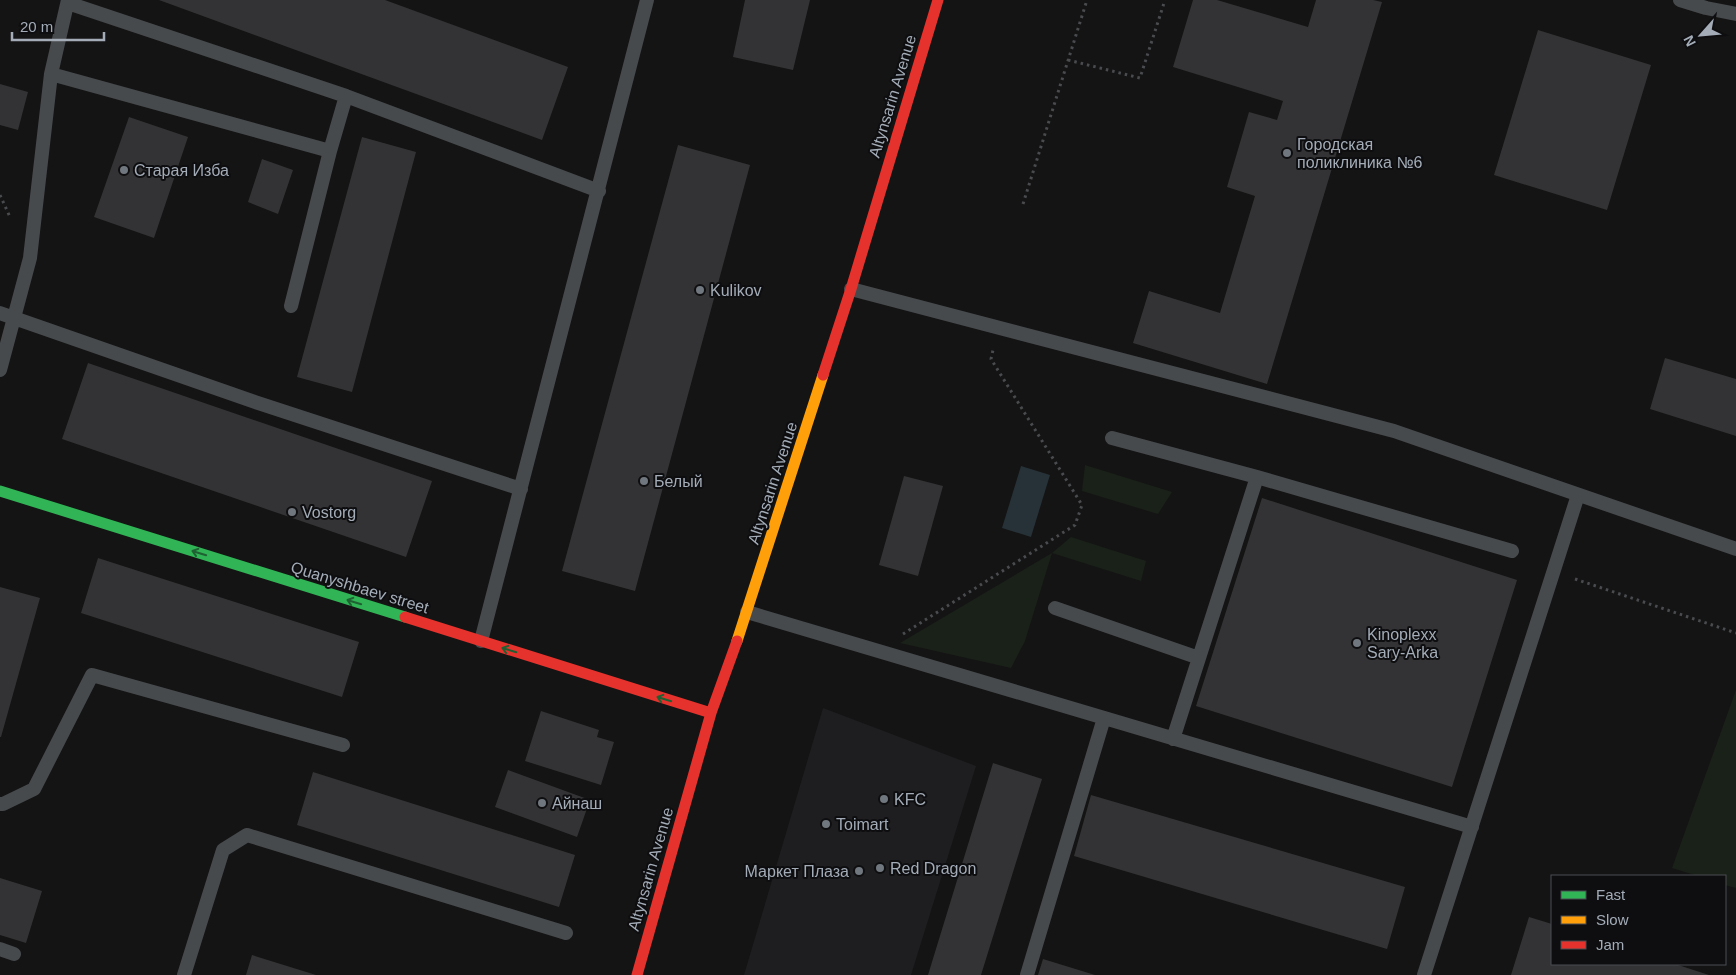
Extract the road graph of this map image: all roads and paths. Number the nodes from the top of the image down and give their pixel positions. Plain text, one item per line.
1 (647, 0) edge
2 (938, 0) edge
3 (1087, 0) edge
4 (1165, 0) edge
5 (1680, 0) edge
6 (68, 2) edge
7 (1736, 14) edge
8 (1068, 60) junction
9 (51, 74) junction
10 (346, 96) junction
11 (330, 151) junction
12 (599, 191) junction
13 (1022, 204) dead end
14 (851, 289) junction
15 (291, 306) dead end
16 (0, 313) edge
17 (14, 317) junction
18 (997, 327) junction
19 (0, 370) edge
20 (1112, 438) dead end
21 (1257, 477) junction
22 (521, 489) junction
23 (0, 492) edge
24 (1578, 496) junction
25 (1736, 549) edge
26 (1512, 551) dead end
27 (1554, 571) junction
28 (1055, 608) dead end
29 (747, 612) junction
30 (1736, 633) edge
31 (481, 641) junction
32 (877, 650) junction
33 (1199, 658) junction
34 (711, 713) junction
35 (1104, 718) junction
36 (1173, 739) junction
37 (342, 745) dead end
38 (0, 804) edge
39 (1472, 827) junction
40 (566, 933) dead end
41 (0, 949) edge
42 (14, 954) dead end
43 (184, 975) edge
44 (637, 975) edge
45 (1027, 975) edge
46 (1424, 975) edge

1 - 12 lane
2 - 14 main road, Altynsarin Avenue
3 - 8 path
4 - 8 path
5 - 7 lane
6 - 9 lane
6 - 10 lane
8 - 13 path
9 - 11 lane
9 - 17 lane
10 - 11 lane
10 - 12 lane
11 - 15 lane
12 - 22 lane
14 - 18 lane
14 - 29 main road, Altynsarin Avenue
16 - 17 lane
17 - 19 lane
17 - 22 lane
18 - 24 lane
18 - 32 path
20 - 21 lane
21 - 26 lane
21 - 33 lane
22 - 31 lane
31 -> 23 main road, Quanyshbaev street
24 - 25 lane
24 - 27 lane
27 - 30 path
27 - 39 lane
28 - 33 lane
29 - 32 lane
29 - 34 main road, Altynsarin Avenue
34 -> 31 main road, Quanyshbaev street
32 - 35 lane
33 - 36 lane
34 - 44 main road, Altynsarin Avenue
35 - 36 lane
35 - 45 lane
36 - 39 lane
37 - 38 lane
39 - 46 lane
40 - 43 lane
41 - 42 lane

